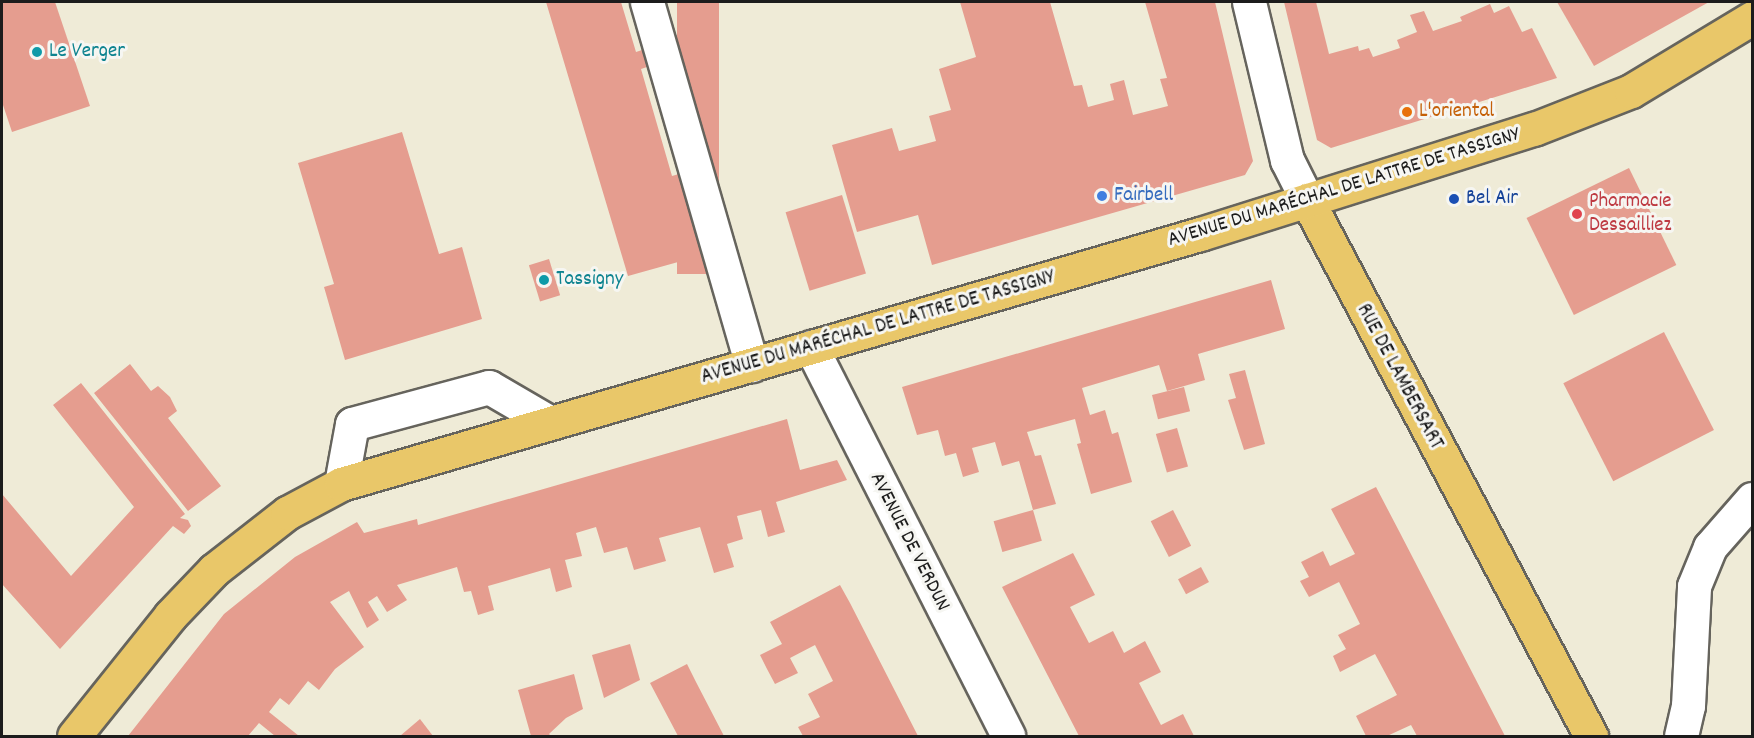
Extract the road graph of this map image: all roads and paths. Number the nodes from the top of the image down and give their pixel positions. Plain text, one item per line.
1 (647, 2) edge
2 (1249, 2) edge
3 (1752, 18) edge
4 (1306, 200) junction
5 (811, 347) junction
6 (752, 365) junction
7 (549, 422) junction
8 (341, 484) junction
9 (1752, 499) edge
10 (74, 736) edge
11 (1008, 736) edge
12 (1591, 736) edge
13 (1681, 736) edge

1 - 6 street
2 - 4 street, RUE DE LAMBERSART
3 - 4 main road, AVENUE DU MARÉCHAL DE LATTRE DE TASSIGNY
4 - 5 main road, AVENUE DU MARÉCHAL DE LATTRE DE TASSIGNY
4 - 12 main road, RUE DE LAMBERSART
5 - 6 main road, AVENUE DU MARÉCHAL DE LATTRE DE TASSIGNY
5 - 11 street, AVENUE DE VERDUN
6 - 7 main road, AVENUE DU MARÉCHAL DE LATTRE DE TASSIGNY
7 - 8 main road, AVENUE DU MARÉCHAL DE LATTRE DE TASSIGNY
7 - 8 street
8 - 10 main road, AVENUE DU MARÉCHAL DE LATTRE DE TASSIGNY
9 - 13 street

